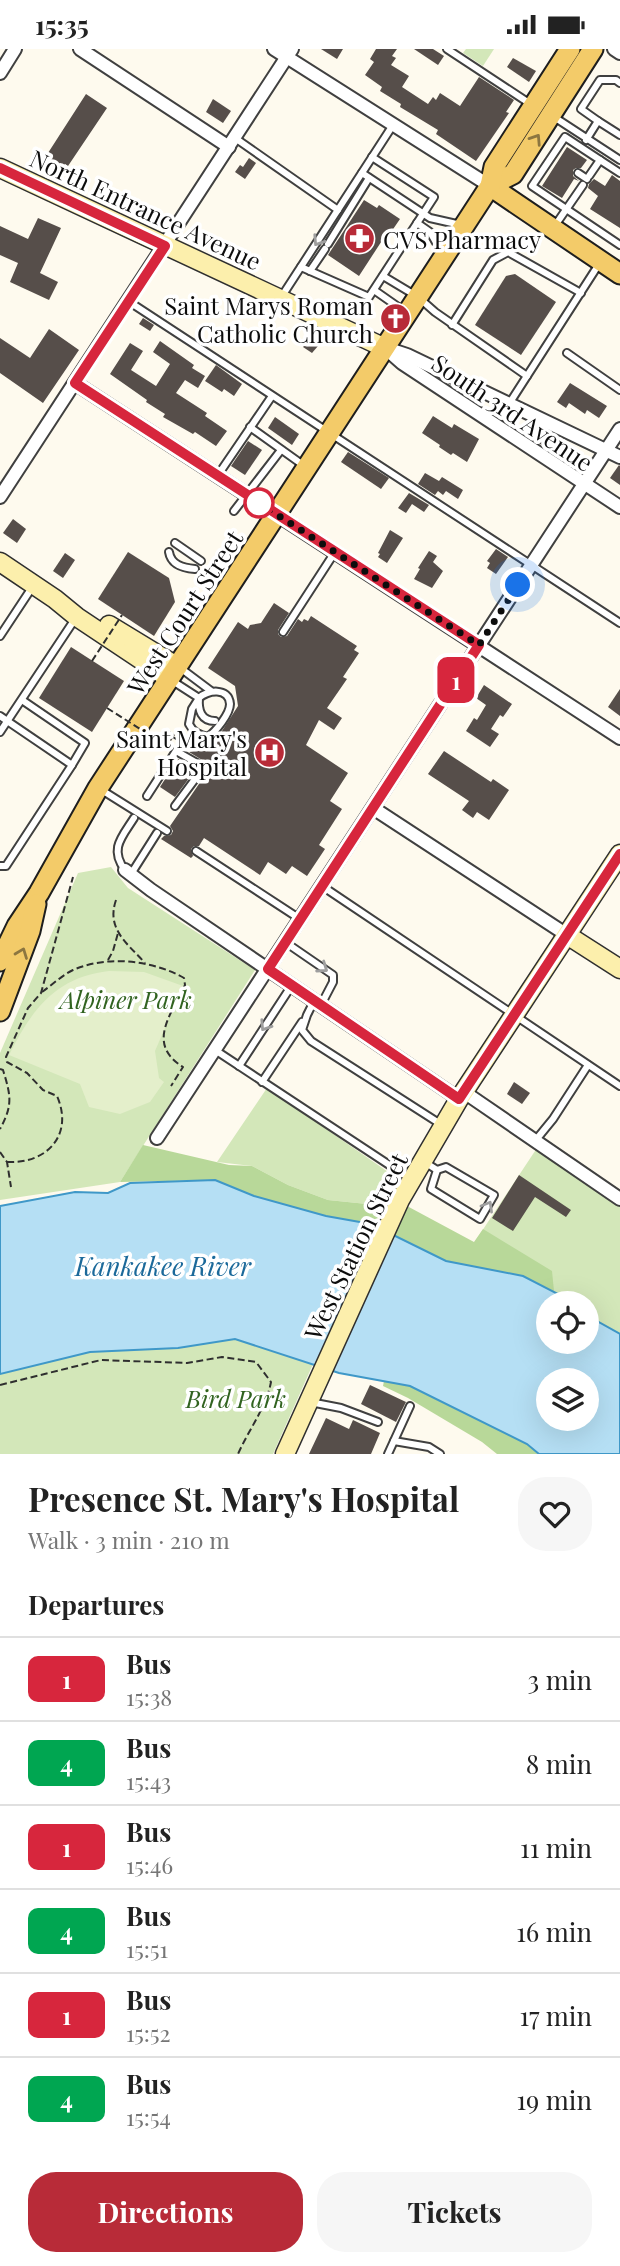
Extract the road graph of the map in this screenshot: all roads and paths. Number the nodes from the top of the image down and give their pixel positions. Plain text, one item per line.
1 (15, 49) edge
2 (80, 49) edge
3 (274, 49) edge
4 (447, 49) edge
5 (570, 49) edge
6 (593, 49) edge
7 (614, 49) edge
8 (289, 53) edge
9 (620, 53) edge
10 (0, 73) edge
11 (620, 83) edge
12 (542, 111) junction
13 (598, 121) junction
14 (393, 125) junction
15 (620, 135) edge
16 (587, 139) junction
17 (232, 143) junction
18 (581, 148) junction
19 (372, 157) junction
20 (600, 160) junction
21 (620, 160) edge
22 (0, 168) edge
23 (362, 173) junction
24 (578, 173) dead end
25 (620, 173) edge
26 (369, 178) junction
27 (586, 180) junction
28 (490, 186) junction
29 (569, 186) dead end
30 (578, 192) junction
31 (338, 209) junction
32 (566, 209) junction
33 (423, 213) junction
34 (416, 223) junction
35 (464, 226) junction
36 (553, 229) junction
37 (619, 242) edge
38 (165, 246) junction
39 (444, 257) junction
40 (601, 261) junction
41 (301, 267) junction
42 (310, 271) junction
43 (620, 274) edge
44 (383, 276) junction
45 (374, 290) junction
46 (581, 292) junction
47 (280, 299) junction
48 (128, 301) junction
49 (413, 305) junction
50 (453, 325) junction
51 (385, 348) junction
52 (567, 353) dead end
53 (527, 376) junction
54 (75, 383) junction
55 (620, 390) edge
56 (272, 396) junction
57 (509, 404) junction
58 (250, 428) junction
59 (620, 429) edge
60 (330, 434) junction
61 (281, 450) junction
62 (606, 451) junction
63 (620, 457) edge
64 (307, 468) junction
65 (218, 476) junction
66 (584, 484) junction
67 (246, 494) junction
68 (0, 497) edge
69 (620, 507) edge
70 (234, 511) dead end
71 (277, 515) junction
72 (175, 543) dead end
73 (169, 552) dead end
74 (335, 552) junction
75 (201, 561) dead end
76 (0, 562) edge
77 (531, 565) junction
78 (195, 569) dead end
79 (34, 584) junction
80 (55, 599) junction
81 (122, 615) dead end
82 (76, 617) junction
83 (620, 623) edge
84 (283, 632) dead end
85 (0, 636) edge
86 (479, 645) junction
87 (92, 661) dead end
88 (174, 673) junction
89 (211, 691) junction
90 (199, 698) junction
91 (22, 700) junction
92 (107, 708) dead end
93 (0, 716) edge
94 (8, 721) junction
95 (215, 721) dead end
96 (0, 732) edge
97 (173, 737) dead end
98 (620, 738) edge
99 (159, 741) dead end
100 (195, 751) dead end
101 (72, 765) junction
102 (98, 788) junction
103 (147, 796) dead end
104 (175, 806) dead end
105 (373, 808) junction
106 (134, 818) dead end
107 (167, 831) dead end
108 (157, 833) dead end
109 (196, 851) dead end
110 (620, 854) edge
111 (0, 866) edge
112 (128, 872) junction
113 (73, 877) dead end
114 (321, 886) junction
115 (38, 893) junction
116 (116, 900) dead end
117 (300, 919) junction
118 (118, 933) junction
119 (567, 935) junction
120 (285, 942) junction
121 (0, 961) edge
122 (107, 961) junction
123 (146, 964) junction
124 (268, 969) junction
125 (620, 969) edge
126 (292, 985) junction
127 (41, 993) junction
128 (317, 1003) junction
129 (0, 1011) edge
130 (307, 1015) junction
131 (514, 1016) junction
132 (215, 1050) junction
133 (6, 1057) junction
134 (588, 1065) junction
135 (239, 1066) junction
136 (1, 1069) edge
137 (262, 1081) junction
138 (171, 1086) dead end
139 (620, 1086) edge
140 (462, 1095) junction
141 (443, 1126) junction
142 (0, 1129) edge
143 (158, 1138) dead end
144 (535, 1141) junction
145 (0, 1152) edge
146 (7, 1162) junction
147 (430, 1165) junction
148 (412, 1179) junction
149 (11, 1187) dead end
150 (620, 1199) edge
151 (0, 1385) edge
152 (309, 1402) junction
153 (410, 1406) dead end
154 (378, 1422) dead end
155 (394, 1441) junction
156 (238, 1454) edge
157 (285, 1454) edge
158 (388, 1454) edge
159 (440, 1454) edge

1 - 10 street
2 - 17 street
3 - 8 street
4 - 12 lane
5 - 12 main road, West Court Street
6 - 12 main road, West Court Street
7 - 9 street
8 - 14 street
8 - 17 street
11 - 13 lane
12 - 16 lane
12 - 28 main road, West Court Street
13 - 15 lane
13 - 16 lane
14 - 19 lane
14 - 28 street
16 - 18 lane
16 - 21 lane
17 - 31 lane
17 - 38 street
18 - 20 lane
18 - 32 lane
19 - 23 lane
19 - 33 lane
20 - 25 lane
20 - 27 lane
22 - 38 main road, North Entrance Avenue
23 - 26 lane
23 - 31 lane
24 - 27 lane
26 - 33 lane
26 - 42 lane
27 - 30 lane
28 - 35 main road, West Court Street
28 - 36 main road
29 - 30 lane
30 - 32 lane
31 -> 41 lane
32 - 36 lane
32 - 37 lane
33 - 34 lane
33 - 35 lane
34 - 39 lane
34 - 44 lane
35 - 39 main road, West Court Street
36 - 40 main road
38 - 47 main road, North Entrance Avenue
38 - 48 street
39 - 49 main road, West Court Street
40 - 43 main road
40 - 46 lane
41 - 42 lane
41 - 47 lane
42 - 45 lane
44 - 45 lane
44 - 49 lane
45 - 49 lane
46 - 50 lane
46 - 53 lane
47 - 51 main road, North Entrance Avenue
48 - 54 street
48 - 56 lane
49 - 50 lane
49 - 51 main road, West Court Street
50 - 53 lane
51 - 57 street
51 - 60 main road, West Court Street
51 - 66 street, South 3rd Avenue
52 - 55 lane
53 - 57 lane
54 - 65 street
54 - 68 street
56 - 58 lane
56 - 60 lane
57 - 62 street
58 - 61 lane
58 - 65 lane
59 - 62 street
60 - 64 main road, West Court Street
60 - 77 lane
61 - 64 lane
61 - 67 lane
62 - 63 street
62 - 66 street
64 - 71 main road, West Court Street
65 - 67 street
66 - 69 street, South 3rd Avenue
66 - 77 street
67 - 70 lane
67 - 71 street
71 - 74 street
71 - 88 main road, West Court Street
72 - 75 lane
73 - 78 lane
74 - 84 lane
74 - 86 street
76 - 79 main road
77 - 83 lane
77 - 86 street
79 - 80 main road
79 - 85 lane
80 - 82 main road
80 - 88 main road
81 - 87 path, bridge
82 - 88 main road
82 - 91 lane
86 - 98 street
86 - 105 street
88 - 89 lane
88 - 90 lane
88 - 102 main road, West Court Street
89 - 90 lane
89 - 90 lane
90 - 95 lane
91 - 94 lane
91 - 101 lane
92 - 99 path, bridge
93 - 94 lane
94 - 96 lane
94 - 101 lane
97 - 100 path
101 - 111 lane
102 - 107 lane
102 - 115 main road, West Court Street
103 - 104 lane
105 - 114 street
105 - 119 street
106 - 112 lane
108 - 112 lane
109 - 117 lane
110 - 119 main road, West Station Street
112 - 124 street
113 - 127 path
114 - 117 street
114 - 131 lane
115 - 121 main road, West Court Street
129 -> 115 main road, West Court Street
116 - 118 path
117 - 120 street
118 - 122 path
118 - 123 path
119 - 125 main road
119 - 131 main road, West Station Street
120 - 124 street
120 -> 128 lane
122 - 123 path
122 - 127 path
123 - 138 path
124 - 126 street
124 - 132 street
126 - 128 street
126 -> 135 lane
127 - 133 path
128 - 130 lane
128 - 140 street
130 - 137 lane
130 - 141 lane
131 - 134 lane
131 - 140 main road, West Station Street
132 - 135 lane
132 - 143 street
133 - 136 path
133 - 146 path
134 - 139 lane
134 - 144 lane
135 - 137 lane
136 - 142 path
137 - 148 lane
140 - 141 main road, West Station Street
140 - 144 street
141 - 147 main road, West Station Street
144 - 150 street
145 - 146 path
146 - 149 path
147 -> 147 lane
147 - 148 main road, West Station Street
148 - 152 main road, West Station Street
151 - 156 path
152 - 154 lane
152 - 157 main road, West Station Street
153 - 155 lane
155 - 158 lane
155 - 159 lane

